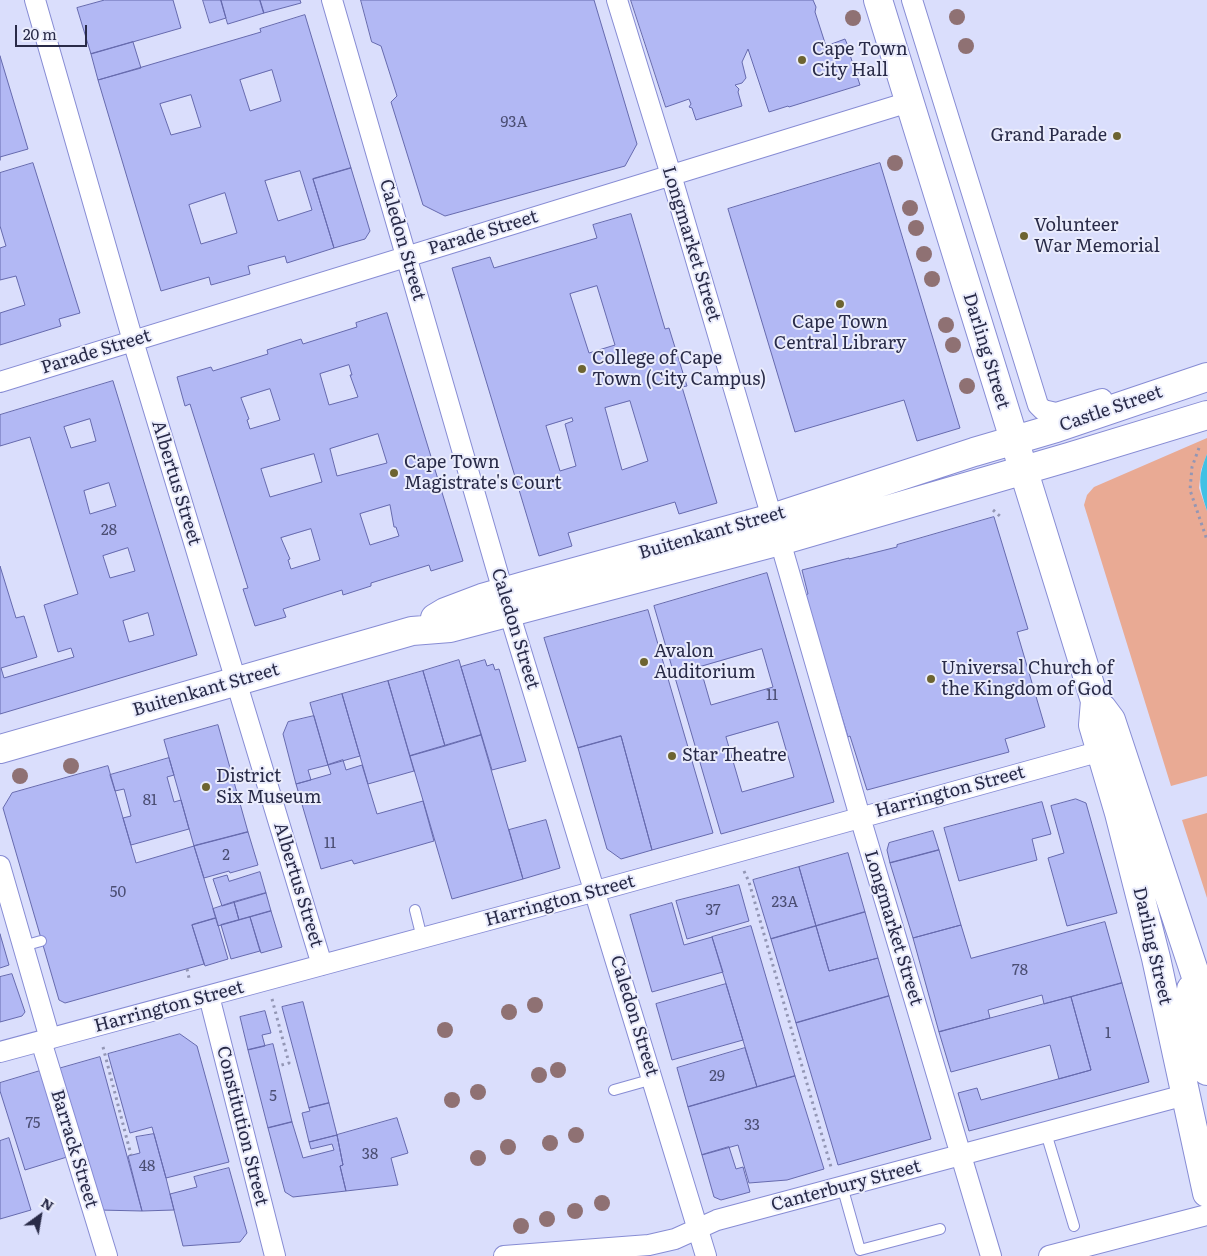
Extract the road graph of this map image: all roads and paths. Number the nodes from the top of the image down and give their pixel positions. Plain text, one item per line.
1 (35, 0) edge
2 (332, 0) edge
3 (617, 0) edge
4 (878, 0) edge
5 (912, 0) edge
6 (909, 102) junction
7 (671, 175) junction
8 (408, 257) junction
9 (133, 341) junction
10 (1207, 368) edge
11 (1207, 377) edge
12 (0, 382) edge
13 (1207, 414) edge
14 (1014, 440) junction
15 (1199, 448) dead end
16 (1022, 470) junction
17 (993, 510) dead end
18 (1002, 517) dead end
19 (776, 529) junction
20 (1207, 540) edge
21 (507, 602) junction
22 (237, 682) junction
23 (0, 749) edge
24 (1110, 749) junction
25 (860, 817) junction
26 (736, 852) junction
27 (0, 866) edge
28 (596, 891) junction
29 (415, 910) dead end
30 (422, 938) junction
31 (1187, 953) junction
32 (322, 965) junction
33 (267, 980) junction
34 (209, 996) junction
35 (1207, 1010) edge
36 (98, 1027) junction
37 (46, 1040) junction
38 (0, 1052) edge
39 (278, 1066) dead end
40 (1207, 1071) edge
41 (653, 1079) junction
42 (614, 1090) dead end
43 (1185, 1095) junction
44 (1046, 1133) junction
45 (131, 1155) dead end
46 (960, 1155) junction
47 (839, 1187) junction
48 (1207, 1193) edge
49 (1207, 1215) edge
50 (1074, 1226) dead end
51 (699, 1229) junction
52 (940, 1229) dead end
53 (107, 1256) edge
54 (275, 1256) edge
55 (504, 1256) edge
56 (706, 1256) edge
57 (991, 1256) edge
58 (1049, 1256) edge

1 - 9 street, Albertus Street
2 - 8 street, Caledon Street
3 - 7 street, Longmarket Street
4 - 6 main road, Darling Street
5 - 10 street
6 - 7 street, Parade Street
6 - 14 main road, Darling Street
7 - 8 street, Parade Street
7 - 19 street, Longmarket Street
8 - 9 street, Parade Street
8 - 21 street, Caledon Street
9 - 12 street, Parade Street
9 - 22 street, Albertus Street
11 - 14 main road, Castle Street
13 - 16 main road, Castle Street
14 - 16 main road, Darling Street
14 - 19 main road, Buitenkant Street
15 - 20 path
16 - 19 main road, Buitenkant Street
16 - 24 main road, Darling Street
17 - 18 path
19 - 21 main road, Buitenkant Street
19 - 25 street, Longmarket Street
21 - 22 main road, Buitenkant Street
21 - 28 street, Caledon Street
22 - 23 main road, Buitenkant Street
22 - 32 street, Albertus Street
24 - 25 street, Harrington Street
24 - 31 main road, Darling Street
24 - 43 main road, Darling Street
25 - 26 street, Harrington Street
25 - 46 street, Longmarket Street
26 - 28 street, Harrington Street
26 - 47 path
27 - 37 street, Barrack Street
28 - 30 street, Harrington Street
28 - 41 street, Caledon Street
29 - 30 lane
30 - 32 street, Harrington Street
31 - 35 main road, Darling Street
31 - 40 main road
32 - 33 street, Harrington Street
33 - 34 street, Harrington Street
33 - 39 path
34 - 36 street, Harrington Street
34 - 54 street, Constitution Street
36 - 37 street, Harrington Street
36 - 45 path
37 - 38 street, Harrington Street
37 - 53 street, Barrack Street
41 - 42 lane
41 - 51 street, Caledon Street
43 - 44 street, Canterbury Street
43 - 48 main road, Darling Street
44 - 46 street, Canterbury Street
44 - 50 lane
46 - 47 street, Canterbury Street
46 - 57 street, Longmarket Street
47 - 51 street, Canterbury Street
47 - 52 lane
49 - 58 street
51 - 55 street, Canterbury Street
51 - 56 street, Caledon Street

